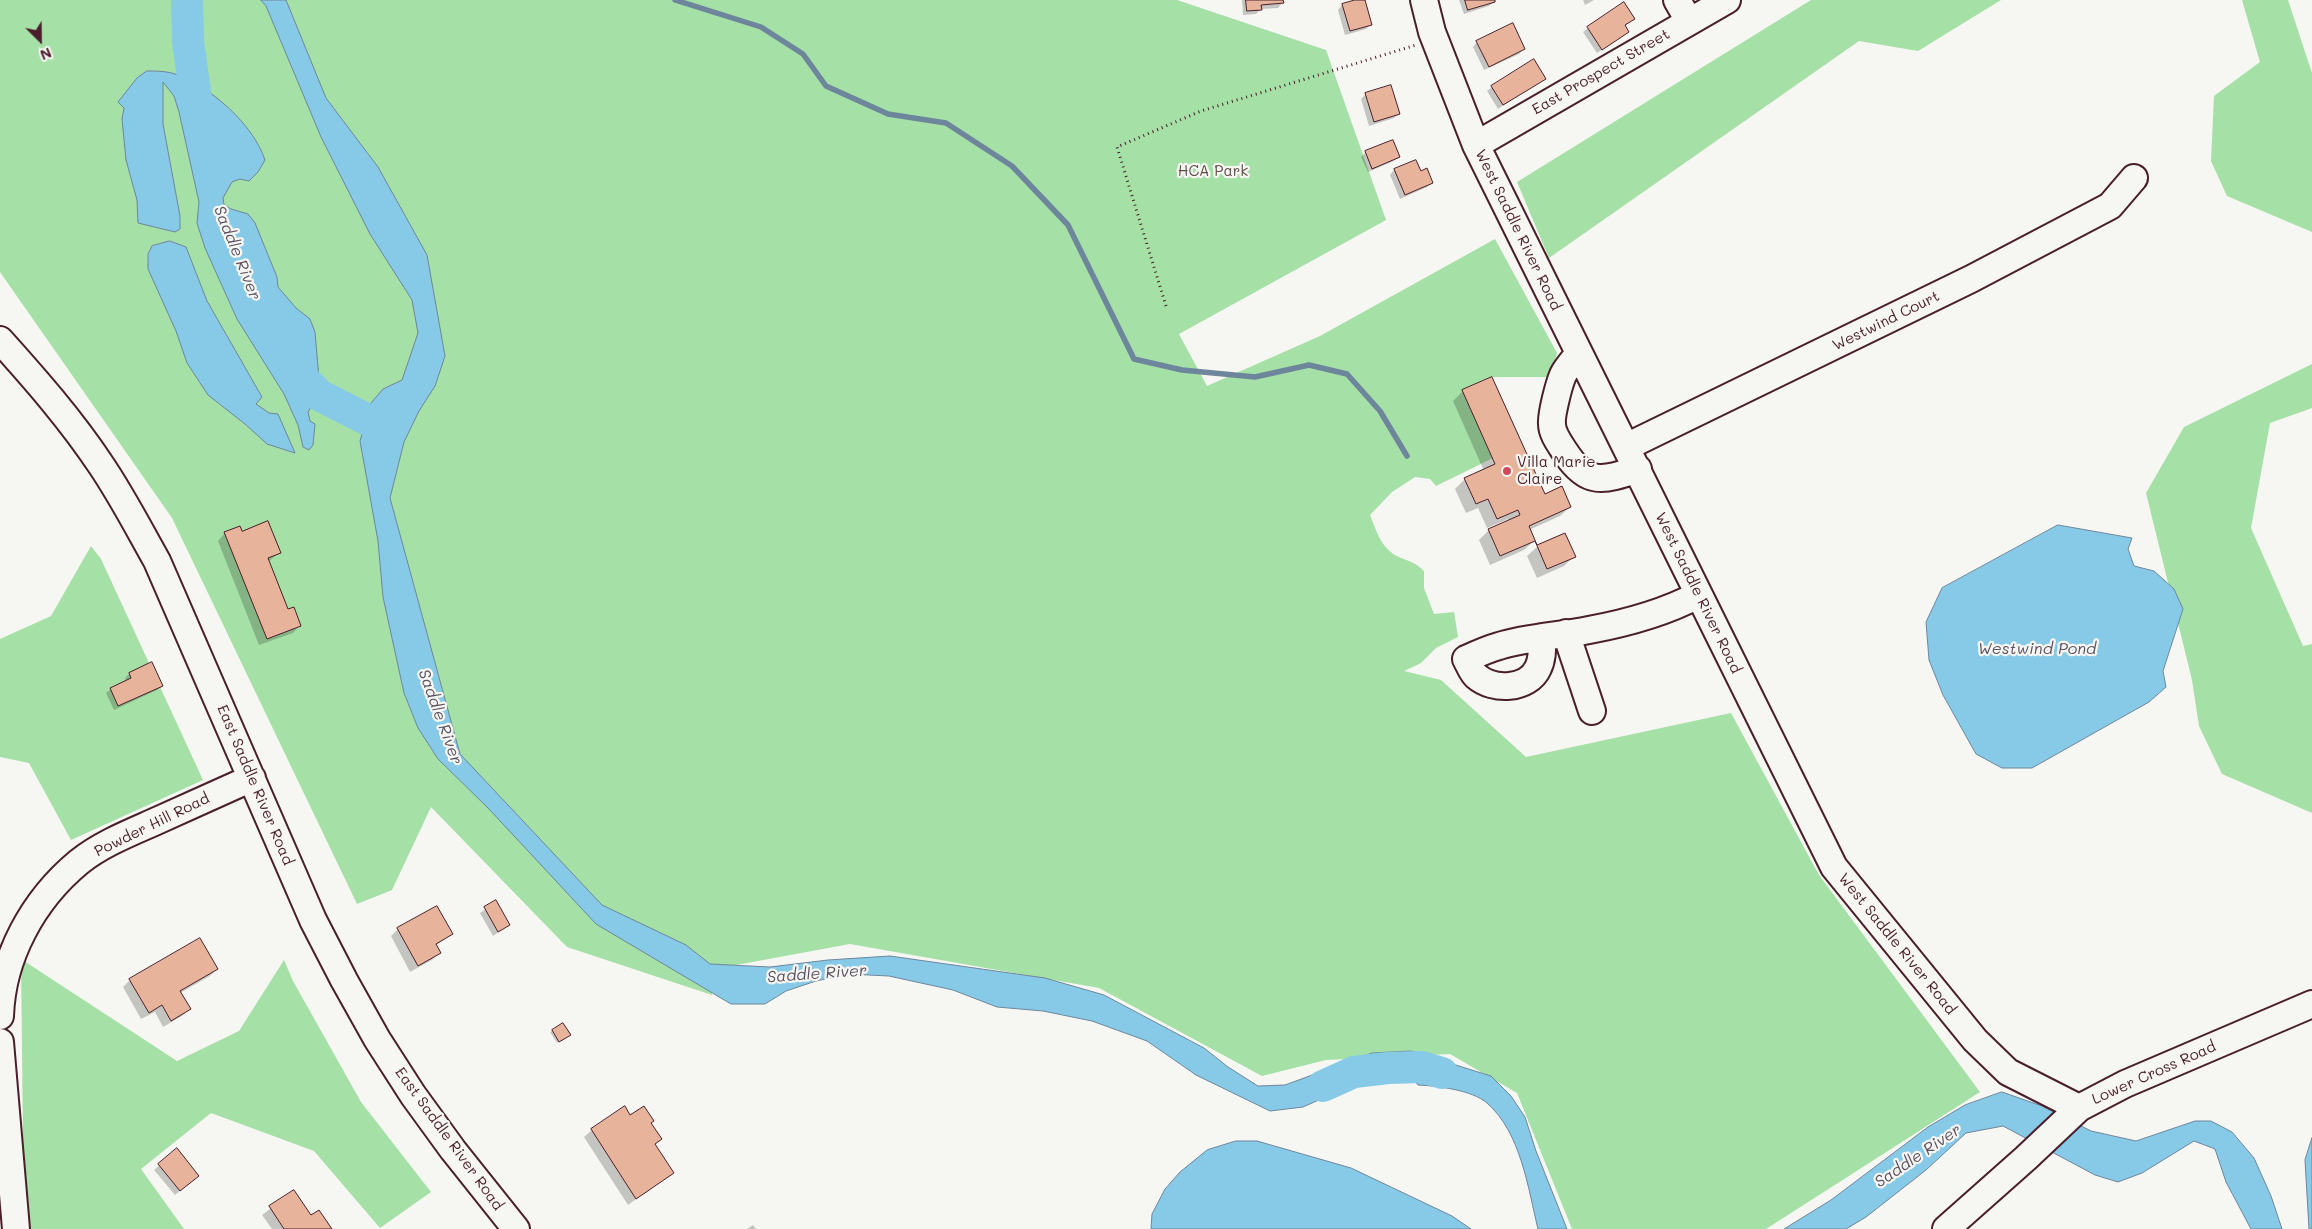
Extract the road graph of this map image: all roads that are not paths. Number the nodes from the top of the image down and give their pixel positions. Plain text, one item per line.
1 (1424, 0) edge
2 (1726, 0) edge
3 (1683, 10) edge
4 (1476, 145) junction
5 (2134, 178) dead end
6 (0, 340) edge
7 (1579, 353) junction
8 (1632, 458) junction
9 (1698, 595) junction
10 (1592, 711) dead end
11 (252, 778) junction
12 (2312, 1004) edge
13 (0, 1016) edge
14 (0, 1042) edge
15 (2074, 1112) junction
16 (16, 1229) edge
17 (516, 1229) edge
18 (1946, 1229) edge

1 - 4 street, West Saddle River Road
2 - 3 street, East Prospect Street
3 - 4 street, East Prospect Street
4 - 7 street, West Saddle River Road
5 - 8 street, Westwind Court
6 - 11 street, East Saddle River Road
7 - 8 street, West Saddle River Road
7 - 8 street, Westwind Court
8 - 9 street, West Saddle River Road
9 - 10 street
9 - 15 street, West Saddle River Road
11 - 13 street, Powder Hill Road
11 - 17 street, East Saddle River Road
12 - 15 street, Lower Cross Road
14 - 16 street
15 - 18 street, Lower Cross Road

